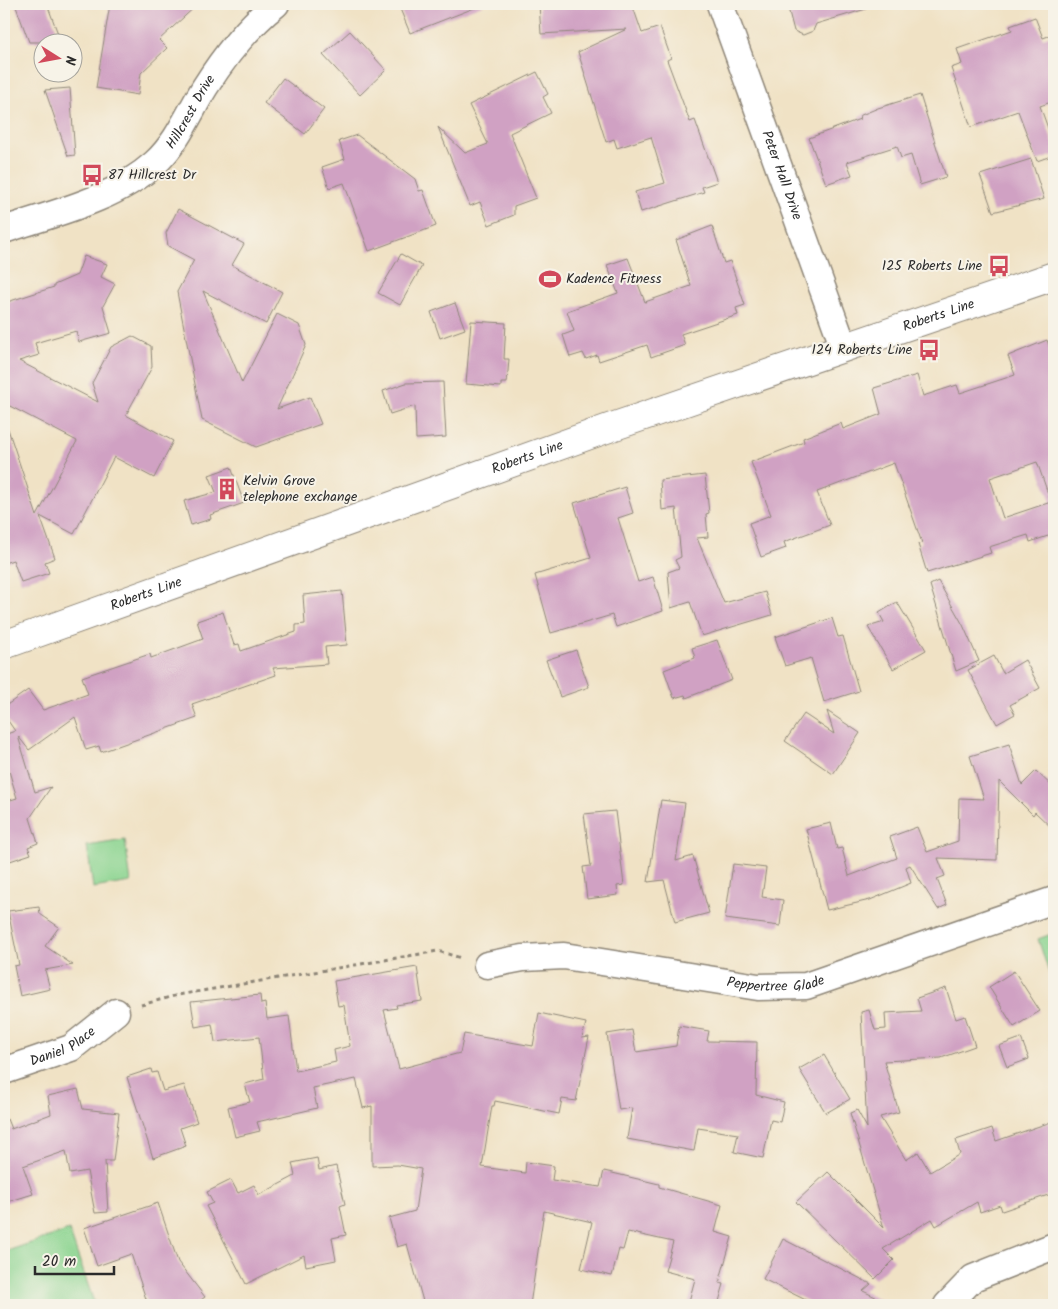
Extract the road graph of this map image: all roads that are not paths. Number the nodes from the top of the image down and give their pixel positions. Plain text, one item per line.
1 (276, 4) edge
2 (720, 4) edge
3 (4, 230) edge
4 (1054, 276) edge
5 (844, 348) junction
6 (4, 645) edge
7 (1054, 900) edge
8 (487, 965) road end
9 (116, 1012) road end
10 (4, 1071) edge
11 (1054, 1246) edge
12 (948, 1305) edge

1 - 3 street, Hillcrest Drive
2 - 5 street, Peter Hall Drive
4 - 5 main road, Roberts Line
5 - 6 main road, Roberts Line
7 - 8 street, Peppertree Glade
9 - 10 street, Daniel Place
11 - 12 street

